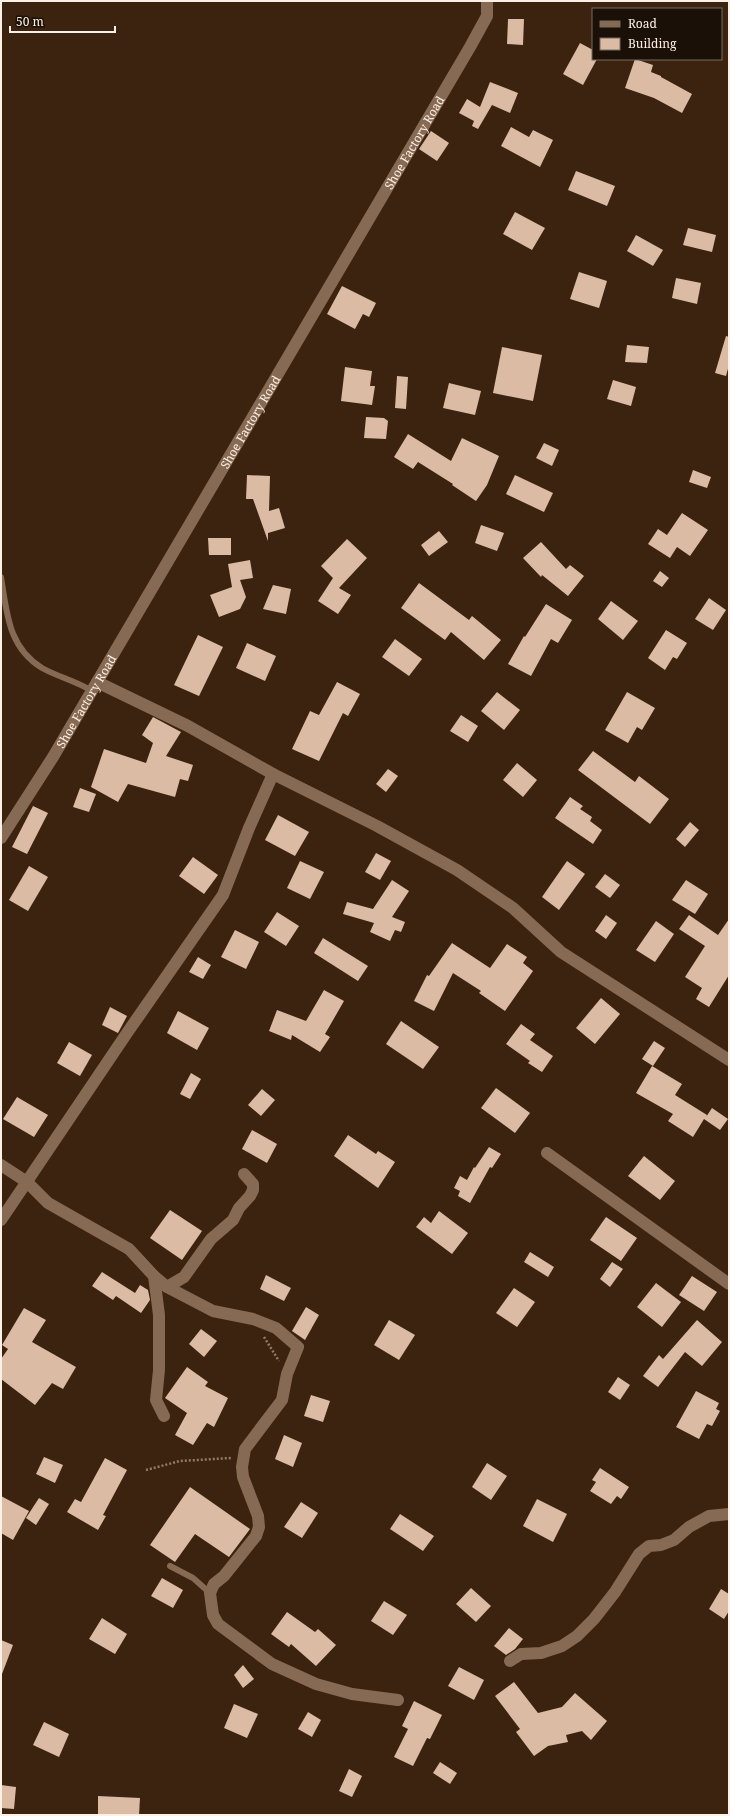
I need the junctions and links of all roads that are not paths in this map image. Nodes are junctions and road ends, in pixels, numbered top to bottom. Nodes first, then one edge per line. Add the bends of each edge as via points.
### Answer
1 (487, 1) edge
2 (1, 577) edge
3 (94, 687) junction
4 (273, 774) junction
5 (1, 838) edge
6 (729, 1060) edge
7 (547, 1153) dead end
8 (1, 1165) edge
9 (244, 1174) dead end
10 (27, 1182) junction
11 (1, 1220) edge
12 (154, 1276) junction
13 (729, 1284) edge
14 (167, 1287) junction
15 (164, 1416) dead end
16 (729, 1514) edge
17 (170, 1566) dead end
18 (210, 1593) junction
19 (510, 1661) dead end
20 (398, 1700) dead end

1 - 3 street, Shoe Factory Road via 487,16 470,47
2 - 3 lane via 9,626 20,649 42,668
3 - 4 street via 188,726
3 - 5 street, Shoe Factory Road
4 - 6 street via 377,826 457,870 513,908 561,952
4 - 10 street via 223,894
7 - 13 street
8 - 10 street
9 - 14 street via 253,1184 250,1196 239,1208 233,1220 211,1239 184,1277
10 - 11 street
10 - 12 street via 48,1203 129,1250
12 - 14 street
12 - 15 street via 159,1315 156,1400
14 - 18 street via 213,1311 253,1319 276,1328 298,1347 287,1374 282,1400 249,1441 243,1457 243,1477 258,1516 258,1532 224,1576 214,1584
16 - 19 street via 709,1516 689,1527 674,1540 649,1546 639,1554 615,1592 578,1636 562,1646 541,1653 521,1654
17 - 18 lane via 193,1578
18 - 20 street via 212,1611 218,1624 272,1664 316,1684 352,1694

